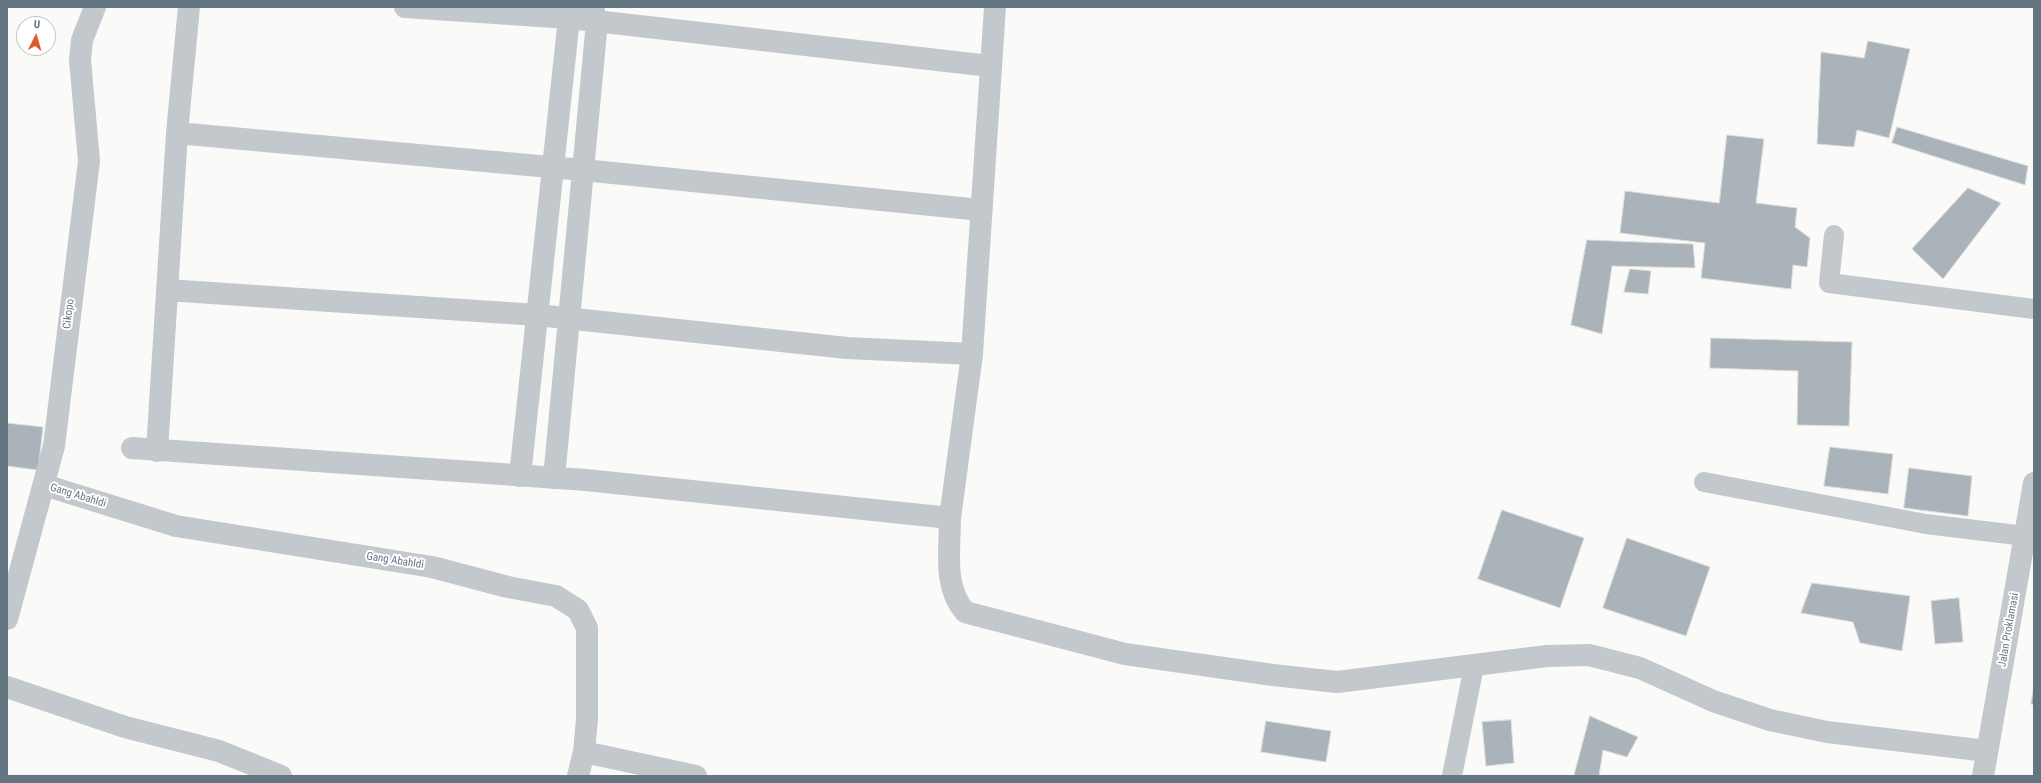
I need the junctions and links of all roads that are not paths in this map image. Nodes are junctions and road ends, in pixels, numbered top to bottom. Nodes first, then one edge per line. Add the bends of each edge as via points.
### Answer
1 (95, 7) edge
2 (189, 7) edge
3 (405, 7) edge
4 (995, 7) edge
5 (572, 13) edge
6 (595, 14) edge
7 (990, 66) junction
8 (177, 133) junction
9 (553, 167) junction
10 (583, 170) junction
11 (981, 210) junction
12 (1834, 235) dead end
13 (167, 290) junction
14 (2034, 308) edge
15 (536, 315) junction
16 (569, 319) junction
17 (972, 354) junction
18 (132, 448) dead end
19 (157, 451) junction
20 (520, 476) junction
21 (554, 478) junction
22 (1704, 482) dead end
23 (2034, 483) edge
24 (44, 485) junction
25 (950, 518) junction
26 (2025, 536) junction
27 (7, 619) edge
28 (1474, 666) junction
29 (7, 687) edge
30 (1987, 751) junction
31 (584, 752) junction
32 (280, 776) edge
33 (578, 776) edge
34 (696, 776) edge
35 (1452, 776) edge
36 (1983, 776) edge

1 - 24 street, Cikopo via 82,40 80,60 89,161 54,446
2 - 8 street
3 - 5 street
4 - 7 street
5 - 6 street
5 - 9 street
6 - 7 street
6 - 10 street
7 - 11 street
8 - 9 street
8 - 13 street
9 - 10 street
9 - 15 street
10 - 11 street
10 - 16 street
11 - 17 street
12 - 14 lane via 1829,283
13 - 15 street
13 - 19 street
15 - 16 street
15 - 20 street
16 - 17 street via 847,348
16 - 21 street
17 - 25 street
18 - 19 street
19 - 20 street
20 - 21 street
21 - 25 street
22 - 26 lane via 1926,524
23 - 26 street, Jalan Proklamasi
24 - 27 street, Cikopo
24 - 31 street, Gang Abahldi via 176,526 432,567 556,596 578,610 587,628 587,718
25 - 28 street via 949,579 954,597 965,612 1125,654 1287,677 1337,682
26 - 30 street, Jalan Proklamasi
28 - 30 street via 1546,656 1588,655 1640,668 1713,701 1770,720 1827,732
28 - 35 lane
29 - 32 street via 125,726 219,751
30 - 36 street, Jalan Proklamasi
31 - 33 street, Gang Abahldi
31 - 34 street

